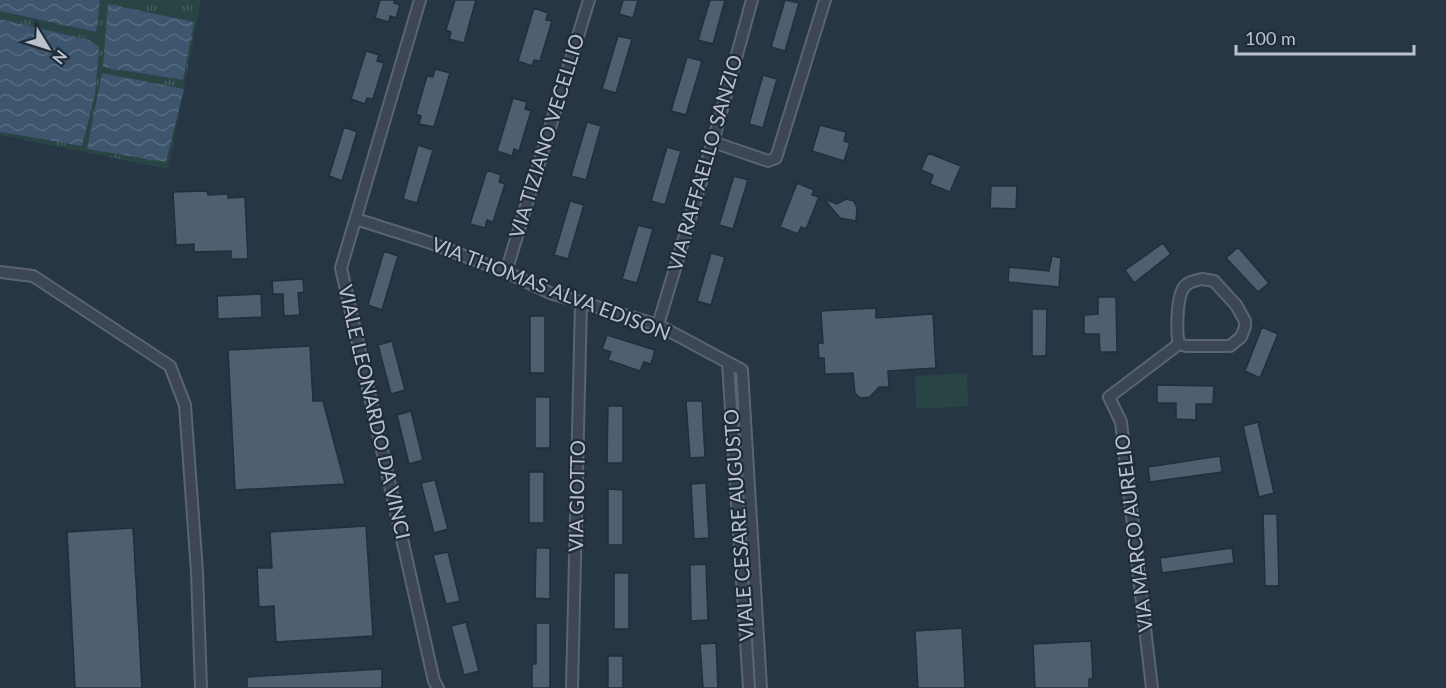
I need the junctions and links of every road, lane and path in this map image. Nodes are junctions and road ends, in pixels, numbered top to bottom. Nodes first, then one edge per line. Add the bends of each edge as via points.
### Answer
1 (420, 0) edge
2 (589, 0) edge
3 (752, 0) edge
4 (825, 0) edge
5 (713, 142) junction
6 (356, 219) junction
7 (0, 272) edge
8 (506, 272) junction
9 (581, 303) junction
10 (658, 325) junction
11 (1179, 344) junction
12 (728, 363) junction
13 (742, 370) joint
14 (201, 688) edge
15 (438, 688) edge
16 (572, 688) edge
17 (749, 688) edge
18 (761, 688) edge
19 (1152, 688) edge

1 - 6 street, VIALE LEONARDO DA VINCI
2 - 8 street, VIA TIZIANO VECELLIO
3 - 5 street, VIA RAFFAELLO SANZIO
4 - 5 street via 776,158 768,161
5 - 10 street, VIA RAFFAELLO SANZIO
6 - 8 street, VIA THOMAS ALVA EDISON
6 - 15 street, VIALE LEONARDO DA VINCI via 341,268
7 - 14 street via 33,276 170,366 185,405
8 - 9 street, VIA THOMAS ALVA EDISON
9 - 10 street, VIA THOMAS ALVA EDISON
9 - 16 street, VIA GIOTTO
10 - 12 street, VIA THOMAS ALVA EDISON
11 - 11 street via 1176,333 1182,290 1190,281 1214,281 1245,321 1241,337 1230,346
11 - 19 street, VIA MARCO AURELIO via 1108,397 1121,422
12 - 13 street, VIA THOMAS ALVA EDISON
12 - 17 street, VIALE CESARE AUGUSTO
13 - 18 street, VIALE CESARE AUGUSTO

